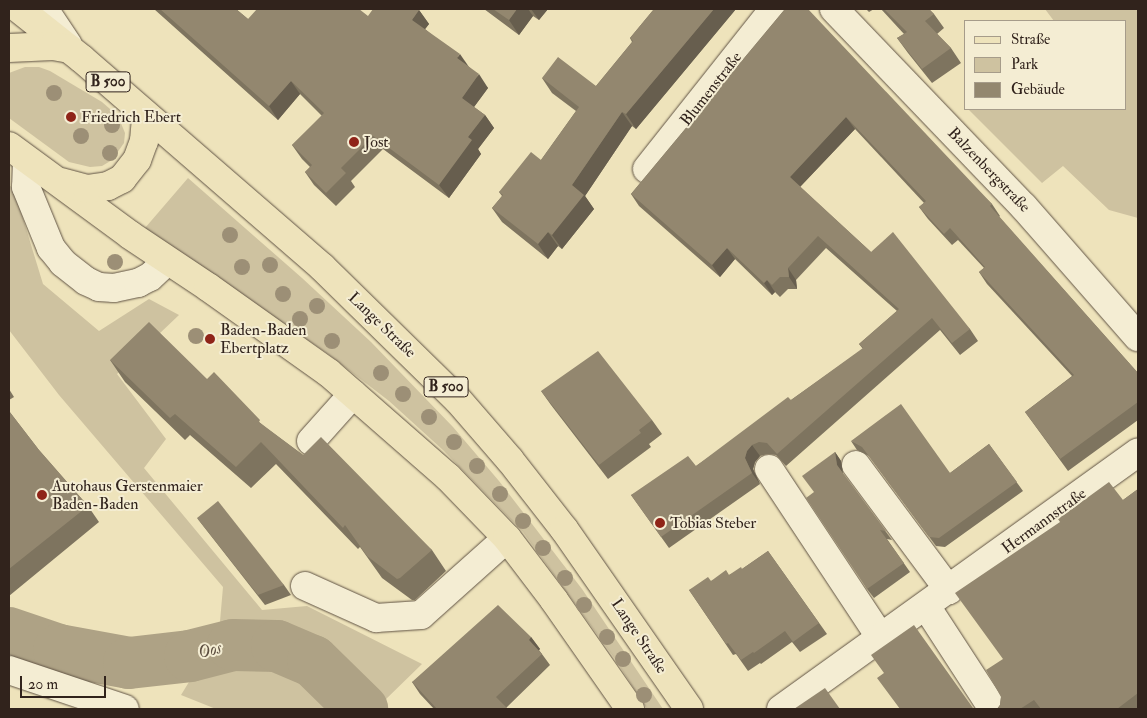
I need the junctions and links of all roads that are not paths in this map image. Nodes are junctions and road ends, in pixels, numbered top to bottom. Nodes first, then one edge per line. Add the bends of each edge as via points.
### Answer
1 (19, 9) edge
2 (44, 9) edge
3 (774, 9) edge
4 (834, 9) edge
5 (10, 48) edge
6 (70, 49) junction
7 (146, 116) junction
8 (18, 154) edge
9 (647, 169) dead end
10 (54, 180) junction
11 (167, 261) junction
12 (1138, 337) edge
13 (353, 394) junction
14 (311, 441) dead end
15 (1138, 452) edge
16 (856, 465) dead end
17 (769, 469) dead end
18 (507, 538) junction
19 (305, 586) dead end
20 (949, 590) junction
21 (926, 606) junction
22 (881, 638) junction
23 (9, 670) edge
24 (125, 709) edge
25 (630, 709) edge
26 (689, 709) edge
27 (781, 709) edge
28 (993, 709) edge

1 - 6 main road, B 500
2 - 6 street, Lange Straße
3 - 9 street, Blumenstraße
4 - 12 street, Balzenbergstraße via 1024,207
5 - 6 main road via 53,46
6 - 7 main road, Lange Straße / B 500
7 - 10 main road via 144,142 137,160 122,179 108,186 87,189
7 - 26 main road, Lange Straße / B 500 via 322,267 458,400 564,529
8 - 10 main road
8 - 11 street via 26,187 51,248 63,263 86,281 114,288 138,283
10 - 11 main road
11 - 13 main road via 281,338
13 - 14 street
13 - 18 main road via 448,477
15 - 20 street, Hermannstraße
16 - 20 street
17 - 22 street
18 - 19 street via 422,615 376,618
18 - 25 main road
20 - 21 street, Hermannstraße
21 - 22 street, Hermannstraße
21 - 28 street
22 - 27 street, Hermannstraße
23 - 24 street

